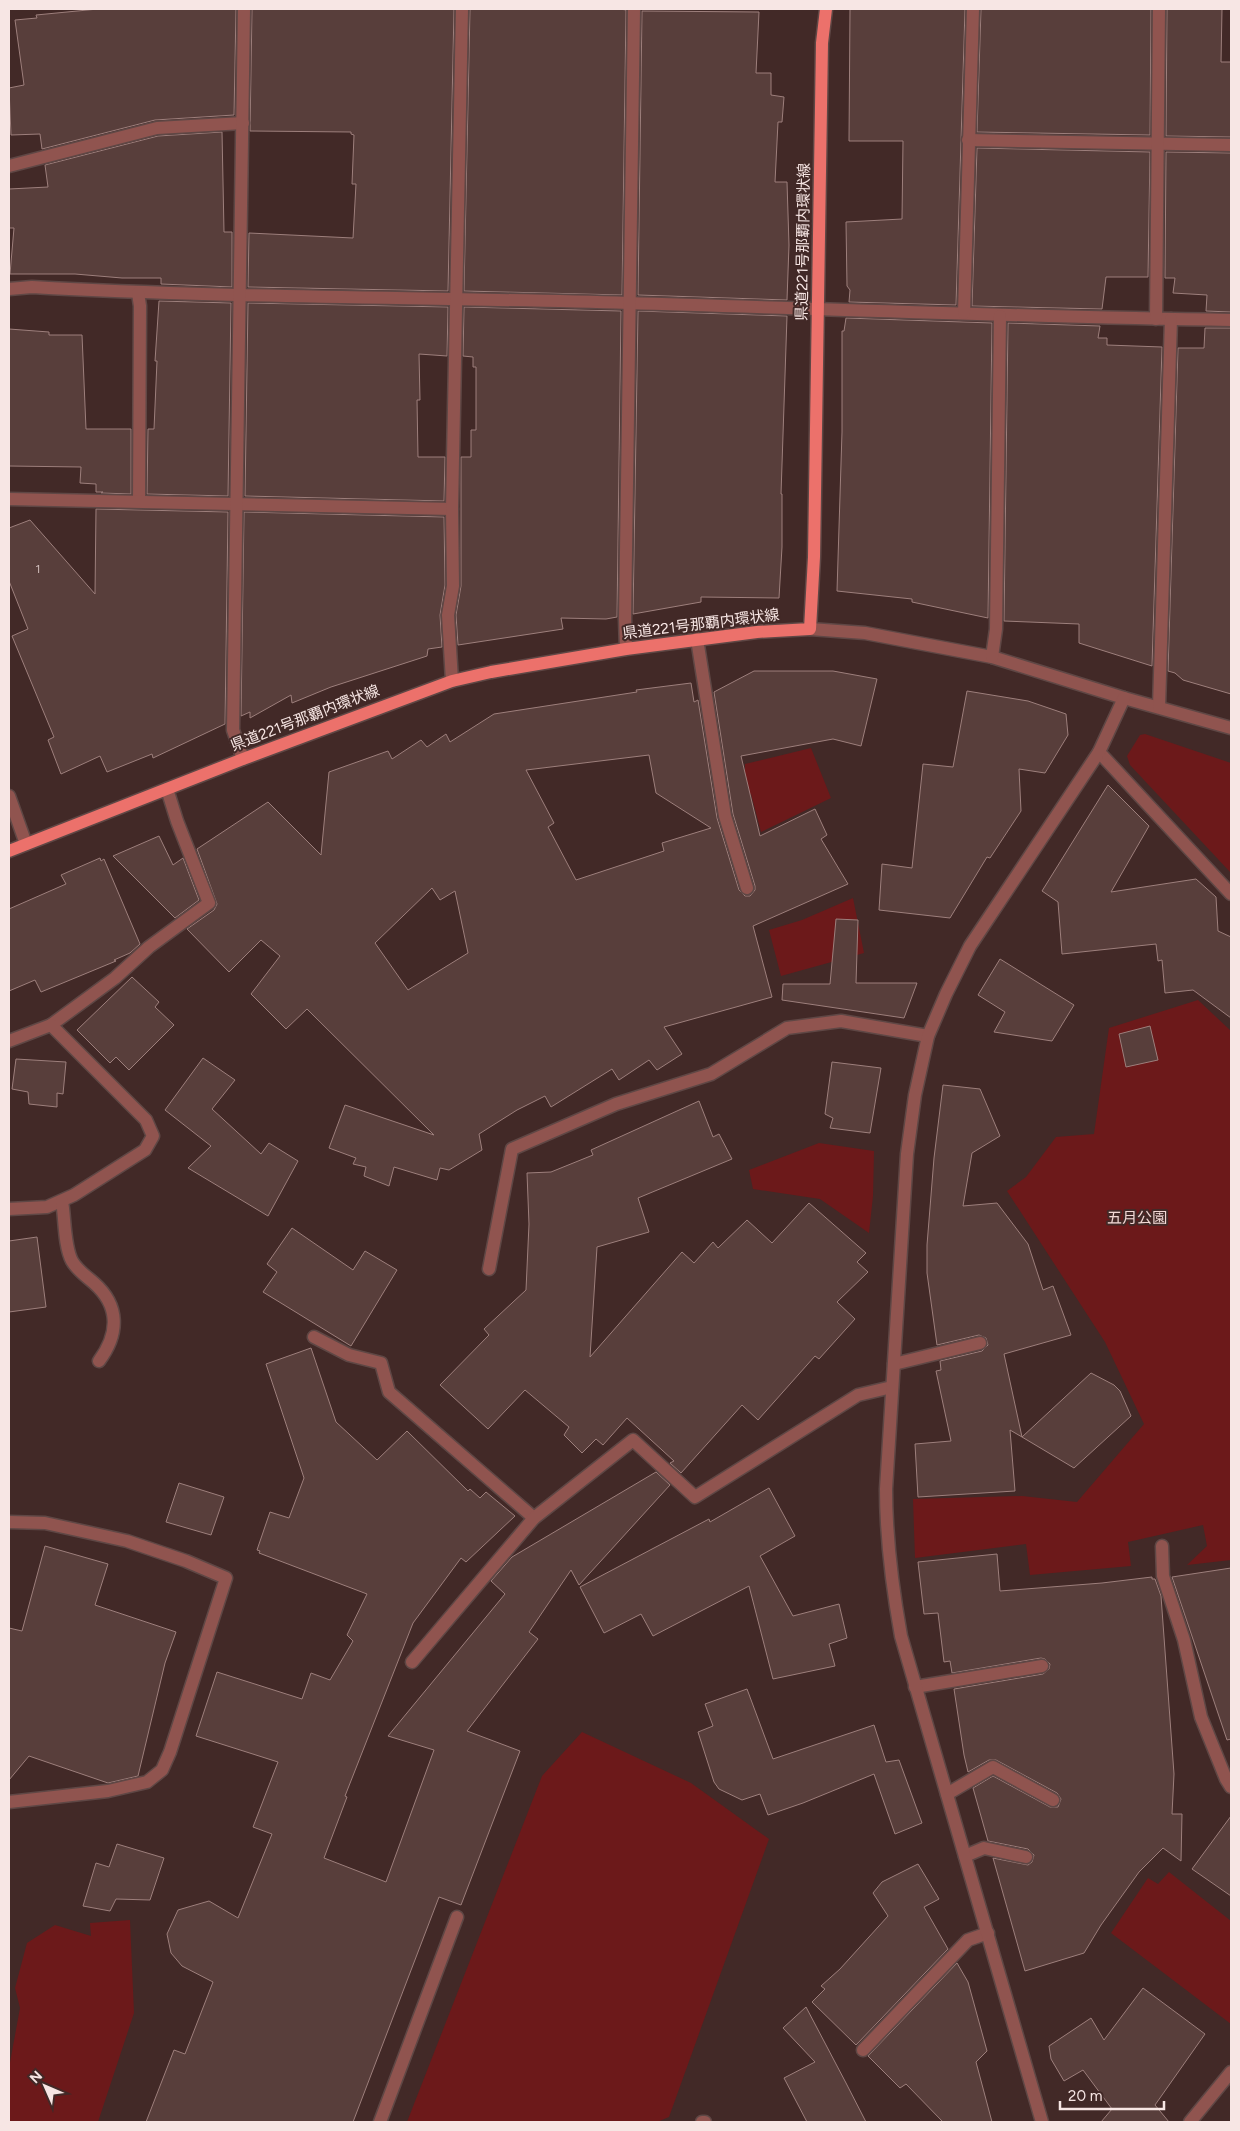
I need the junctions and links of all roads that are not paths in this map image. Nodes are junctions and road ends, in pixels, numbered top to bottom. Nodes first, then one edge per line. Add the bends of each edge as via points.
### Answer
1 (244, 9) edge
2 (462, 9) edge
3 (634, 9) edge
4 (826, 9) edge
5 (973, 9) edge
6 (1159, 9) edge
7 (242, 123) junction
8 (968, 140) junction
9 (1156, 144) junction
10 (1231, 145) edge
11 (9, 166) edge
12 (9, 289) edge
13 (138, 292) junction
14 (238, 295) junction
15 (456, 298) junction
16 (630, 303) junction
17 (818, 310) junction
18 (964, 314) junction
19 (1000, 316) junction
20 (1156, 319) junction
21 (1171, 319) junction
22 (1231, 320) edge
23 (9, 498) edge
24 (139, 501) junction
25 (238, 504) junction
26 (452, 509) junction
27 (810, 629) junction
28 (697, 639) junction
29 (626, 649) junction
30 (992, 657) junction
31 (452, 681) junction
32 (1124, 698) junction
33 (1159, 707) junction
34 (1231, 728) edge
35 (1099, 752) junction
36 (243, 759) junction
37 (167, 789) junction
38 (9, 796) edge
39 (26, 844) junction
40 (9, 851) edge
41 (747, 888) dead end
42 (1231, 894) edge
43 (51, 1025) junction
44 (928, 1036) junction
45 (9, 1041) edge
46 (62, 1201) junction
47 (9, 1209) edge
48 (489, 1269) dead end
49 (314, 1337) dead end
50 (980, 1342) dead end
51 (99, 1361) dead end
52 (894, 1364) junction
53 (892, 1387) junction
54 (534, 1518) junction
55 (10, 1526) edge
56 (1162, 1546) dead end
57 (412, 1662) dead end
58 (1042, 1666) dead end
59 (915, 1687) junction
60 (1231, 1787) edge
61 (947, 1794) junction
62 (1053, 1800) dead end
63 (9, 1802) edge
64 (965, 1856) junction
65 (1026, 1857) dead end
66 (457, 1917) dead end
67 (988, 1933) junction
68 (863, 2050) dead end
69 (1231, 2072) edge
70 (380, 2122) edge
71 (1042, 2122) edge
72 (1190, 2122) edge

1 - 7 street
2 - 15 street
3 - 16 street
4 - 17 main road, 県道221号那覇内環状線 via 822,43
5 - 8 street
6 - 9 street
7 - 11 street via 157,128
7 - 14 street
8 - 9 street
8 - 18 street
9 - 10 street
9 - 20 street
12 - 13 street via 32,287
13 - 14 street
13 - 24 street
14 - 15 street
14 - 25 street
15 - 16 street
15 - 26 street
16 - 17 street
16 - 29 street
17 - 18 street
17 - 27 main road, 県道221号那覇内環状線
18 - 19 street
19 - 20 street
19 - 30 street via 996,629
20 - 21 street
21 - 22 street
21 - 33 street
23 - 24 street
24 - 25 street
25 - 26 street
25 - 36 street via 233,730
26 - 31 street via 453,586 448,615
27 - 28 main road, 県道221号那覇内環状線
27 - 30 street via 865,633
28 - 29 main road, 県道221号那覇内環状線
28 - 41 street via 725,816
29 - 31 main road, 県道221号那覇内環状線
30 - 32 street
31 - 36 main road, 県道221号那覇内環状線
32 - 33 street
32 - 35 street
33 - 34 street
35 - 42 street
35 - 44 street via 970,946
36 - 37 main road, 県道221号那覇内環状線
37 - 39 main road, 県道221号那覇内環状線
37 - 43 street via 209,903
38 - 39 street
39 - 40 main road, 県道221号那覇内環状線
43 - 45 street
43 - 46 street via 146,1120 153,1136 145,1150
44 - 48 street via 841,1021 787,1028 711,1074 616,1104 512,1149
44 - 52 street via 907,1154
46 - 47 street via 47,1207
46 - 51 street via 72,1260 112,1305 110,1344
49 - 54 street via 349,1355 381,1363 389,1392
50 - 52 street
52 - 53 street
53 - 54 street via 858,1395 695,1497 633,1440
53 - 59 street via 886,1530 901,1636
54 - 57 street
55 - 63 street via 45,1523 127,1541 226,1578 162,1770 147,1782 108,1792
56 - 60 street via 1163,1576 1184,1640 1201,1717
58 - 59 street
59 - 61 street
61 - 62 street via 993,1767
61 - 64 street
64 - 65 street via 984,1848
64 - 67 street
66 - 70 street
67 - 68 street via 968,1940
67 - 71 street
69 - 72 street

